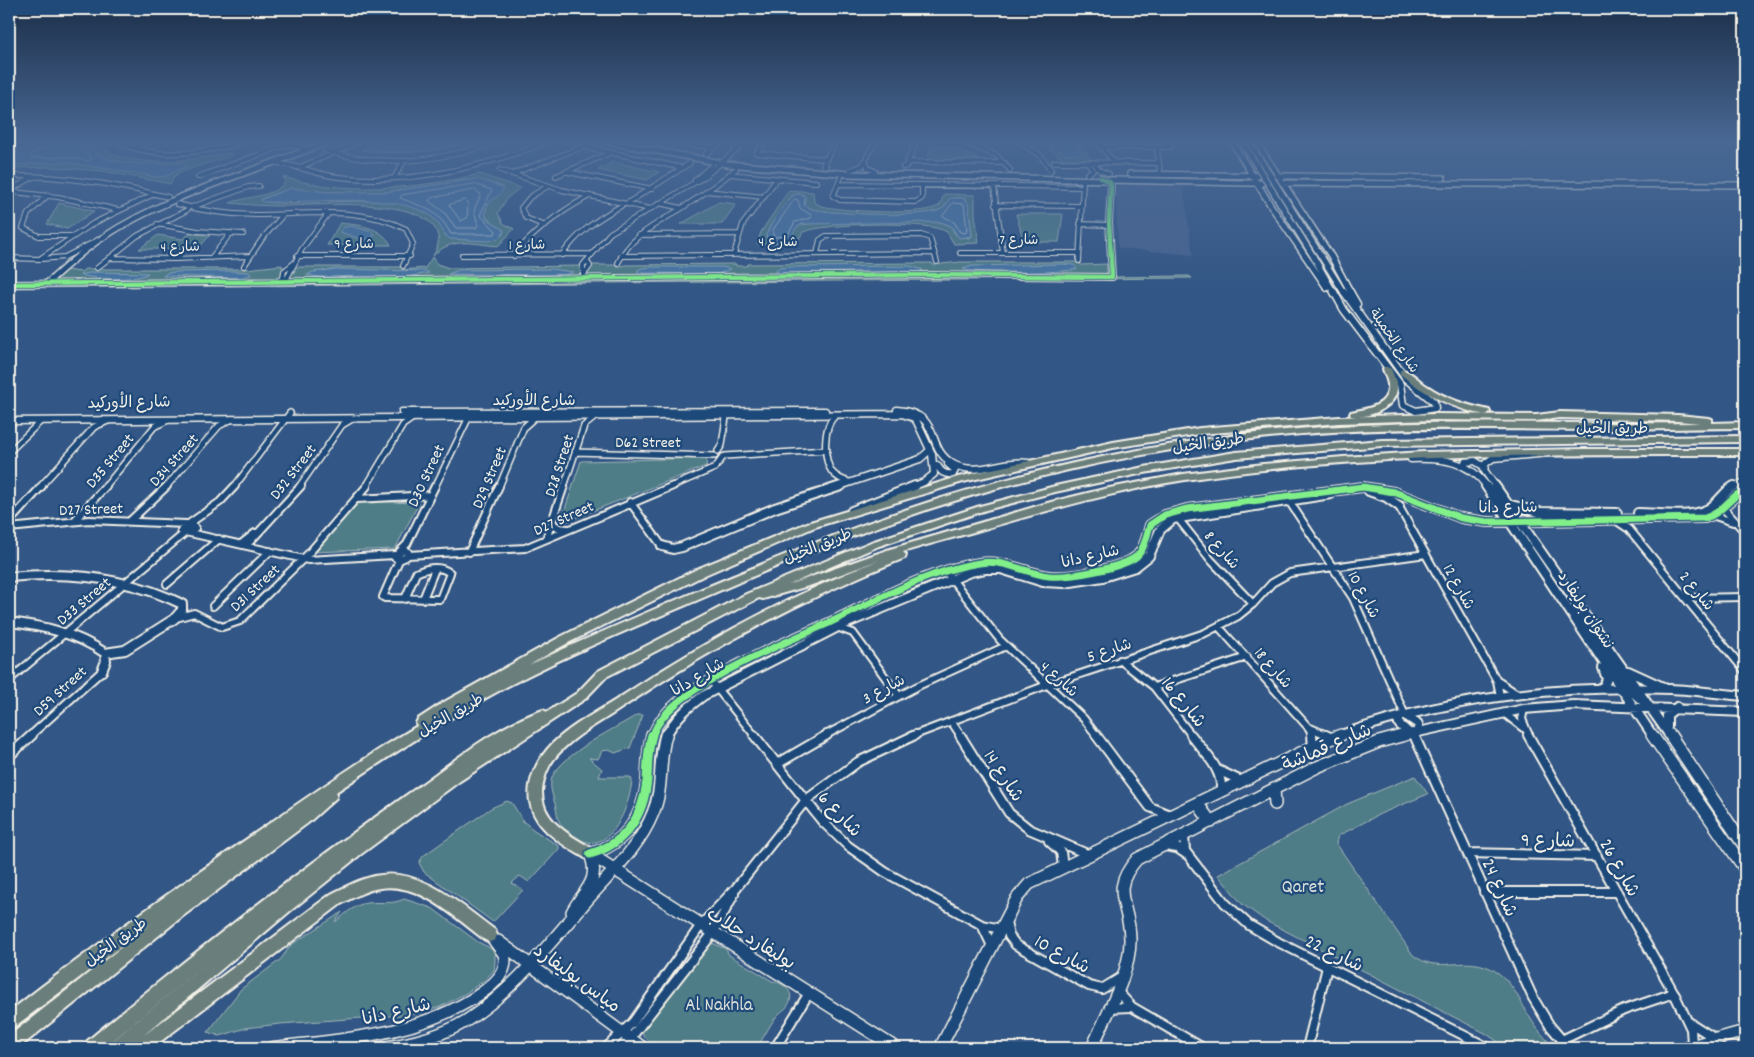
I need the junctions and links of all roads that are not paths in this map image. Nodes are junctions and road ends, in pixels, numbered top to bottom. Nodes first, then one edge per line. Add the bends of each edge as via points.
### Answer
1 (141, 191) edge
2 (202, 191) edge
3 (236, 191) edge
4 (539, 191) edge
5 (570, 191) edge
6 (648, 191) edge
7 (678, 191) edge
8 (705, 191) edge
9 (718, 191) edge
10 (768, 191) edge
11 (836, 191) edge
12 (922, 191) edge
13 (994, 191) edge
14 (1083, 191) edge
15 (1112, 191) edge
16 (1255, 191) edge
17 (1262, 191) edge
18 (1273, 191) edge
19 (1280, 191) edge
20 (1301, 191) edge
21 (14, 192) dead end
22 (1295, 193) joint
23 (154, 194) junction
24 (48, 195) junction
25 (589, 196) junction
26 (168, 197) dead end
27 (764, 197) junction
28 (1267, 200) junction
29 (659, 203) junction
30 (177, 204) dead end
31 (623, 205) junction
32 (995, 205) junction
33 (1081, 206) junction
34 (192, 208) junction
35 (650, 208) junction
36 (118, 210) junction
37 (187, 210) dead end
38 (680, 210) junction
39 (328, 214) junction
40 (282, 216) junction
41 (1080, 222) junction
42 (1109, 223) junction
43 (157, 224) junction
44 (543, 224) junction
45 (231, 233) junction
46 (243, 234) dead end
47 (739, 234) junction
48 (639, 235) junction
49 (72, 236) junction
50 (100, 239) junction
51 (960, 253) dead end
52 (1003, 253) junction
53 (1079, 253) junction
54 (592, 254) junction
55 (734, 254) junction
56 (817, 254) junction
57 (934, 254) junction
58 (462, 255) dead end
59 (562, 255) junction
60 (250, 256) junction
61 (297, 256) junction
62 (410, 256) junction
63 (514, 256) junction
64 (621, 256) junction
65 (64, 257) junction
66 (9, 258) edge
67 (41, 258) junction
68 (109, 258) junction
69 (211, 258) junction
70 (1079, 261) dead end
71 (71, 262) junction
72 (937, 262) dead end
73 (294, 263) junction
74 (588, 263) junction
75 (618, 263) dead end
76 (244, 266) dead end
77 (403, 266) dead end
78 (97, 268) dead end
79 (286, 269) junction
80 (292, 269) junction
81 (582, 269) junction
82 (589, 269) junction
83 (283, 274) junction
84 (289, 274) junction
85 (582, 277) junction
86 (277, 282) junction
87 (285, 282) junction
88 (9, 284) edge
89 (46, 284) junction
90 (1337, 299) junction
91 (1362, 315) junction
92 (1387, 370) junction
93 (1403, 372) junction
94 (753, 411) junction
95 (496, 413) junction
96 (1560, 415) junction
97 (9, 416) edge
98 (68, 416) junction
99 (288, 416) junction
100 (835, 416) junction
101 (354, 417) junction
102 (400, 417) junction
103 (416, 417) junction
104 (726, 417) junction
105 (234, 418) junction
106 (340, 418) junction
107 (521, 418) junction
108 (534, 418) junction
109 (580, 418) junction
110 (594, 418) junction
111 (217, 419) junction
112 (468, 419) junction
113 (9, 421) edge
114 (41, 421) junction
115 (153, 423) junction
116 (93, 424) junction
117 (342, 425) junction
118 (403, 425) junction
119 (1729, 425) junction
120 (1745, 425) edge
121 (219, 426) junction
122 (584, 426) junction
123 (1252, 426) junction
124 (524, 427) junction
125 (1745, 439) edge
126 (1361, 444) junction
127 (930, 450) junction
128 (9, 452) edge
129 (827, 452) junction
130 (941, 452) junction
131 (1745, 452) edge
132 (575, 453) junction
133 (1550, 453) junction
134 (720, 454) junction
135 (1349, 458) junction
136 (934, 461) junction
137 (1028, 463) junction
138 (1465, 466) junction
139 (1483, 466) junction
140 (836, 477) junction
141 (849, 482) junction
142 (1162, 482) junction
143 (1745, 482) edge
144 (835, 486) junction
145 (1383, 489) junction
146 (1745, 490) edge
147 (359, 496) junction
148 (430, 497) junction
149 (1287, 497) junction
150 (1413, 500) junction
151 (630, 502) junction
152 (1507, 504) junction
153 (1399, 506) junction
154 (1724, 509) junction
155 (849, 513) junction
156 (1175, 515) junction
157 (201, 516) junction
158 (1715, 516) junction
159 (1612, 518) junction
160 (1630, 518) junction
161 (134, 520) junction
162 (1515, 520) junction
163 (77, 521) junction
164 (552, 522) junction
165 (10, 524) edge
166 (187, 524) junction
167 (1737, 524) junction
168 (174, 525) junction
169 (195, 526) junction
170 (570, 528) junction
171 (1629, 529) junction
172 (184, 531) junction
173 (965, 531) junction
174 (1745, 532) edge
175 (200, 534) junction
176 (219, 539) junction
177 (546, 539) junction
178 (244, 544) junction
179 (662, 546) joint
180 (407, 550) junction
181 (270, 551) junction
182 (472, 552) junction
183 (1426, 554) junction
184 (398, 555) junction
185 (300, 558) junction
186 (1333, 565) junction
187 (435, 569) junction
188 (1546, 573) junction
189 (950, 576) junction
190 (9, 577) edge
191 (124, 584) junction
192 (167, 584) dead end
193 (750, 597) junction
194 (1745, 597) edge
195 (1688, 598) junction
196 (405, 599) junction
197 (423, 599) junction
198 (1253, 604) junction
199 (213, 606) dead end
200 (855, 618) junction
201 (174, 619) junction
202 (9, 622) edge
203 (837, 627) junction
204 (1219, 627) junction
205 (853, 633) junction
206 (64, 634) junction
207 (1006, 646) junction
208 (130, 647) junction
209 (105, 654) junction
210 (1598, 655) junction
211 (1247, 657) junction
212 (1120, 660) junction
213 (1625, 669) junction
214 (102, 671) junction
215 (1745, 671) edge
216 (9, 680) edge
217 (1497, 681) junction
218 (1047, 684) junction
219 (714, 685) junction
220 (1154, 687) junction
221 (1630, 689) junction
222 (1670, 689) junction
223 (1596, 690) junction
224 (1517, 694) junction
225 (899, 696) junction
226 (1500, 696) junction
227 (1745, 696) edge
228 (1633, 707) junction
229 (1651, 707) junction
230 (1677, 707) junction
231 (1524, 709) junction
232 (558, 711) junction
233 (1745, 712) edge
234 (1505, 714) junction
235 (1402, 716) junction
236 (951, 721) junction
237 (1308, 726) junction
238 (1525, 730) junction
239 (1668, 732) junction
240 (1414, 733) junction
241 (408, 738) junction
242 (1334, 738) junction
243 (1313, 747) junction
244 (9, 756) edge
245 (777, 764) junction
246 (1218, 770) junction
247 (345, 779) junction
248 (1242, 781) junction
249 (1274, 789) junction
250 (1221, 791) junction
251 (806, 800) junction
252 (1197, 803) junction
253 (1276, 804) dead end
254 (1150, 807) junction
255 (1173, 815) junction
256 (1212, 822) junction
257 (1151, 826) junction
258 (1044, 836) junction
259 (1184, 836) junction
260 (1163, 846) junction
261 (1745, 847) edge
262 (1468, 853) junction
263 (590, 854) junction
264 (1094, 854) junction
265 (1188, 856) junction
266 (1597, 856) junction
267 (1064, 867) junction
268 (613, 869) junction
269 (1745, 869) edge
270 (736, 888) junction
271 (1484, 892) junction
272 (1616, 892) junction
273 (570, 918) junction
274 (1004, 924) junction
275 (701, 925) junction
276 (982, 925) junction
277 (713, 933) junction
278 (490, 935) junction
279 (992, 947) junction
280 (529, 964) junction
281 (1327, 966) junction
282 (1118, 982) junction
283 (809, 993) junction
284 (1674, 993) junction
285 (1132, 1007) junction
286 (1108, 1009) junction
287 (1687, 1021) junction
288 (9, 1022) edge
289 (1745, 1031) edge
290 (626, 1035) junction
291 (1714, 1038) junction
292 (1562, 1040) junction
293 (418, 1045) edge
294 (9, 1046) edge
295 (1688, 1046) edge
296 (92, 1048) edge
297 (117, 1048) edge
298 (140, 1048) edge
299 (270, 1048) edge
300 (380, 1048) edge
301 (606, 1048) edge
302 (620, 1048) edge
303 (644, 1048) edge
304 (775, 1048) edge
305 (896, 1048) edge
306 (940, 1048) edge
307 (1092, 1048) edge
308 (1203, 1048) edge
309 (1307, 1048) edge
310 (1488, 1048) edge
311 (1569, 1048) edge

1 - 23 street
2 - 50 street via 163,206
3 - 34 street
4 - 44 street via 521,208 526,218
5 - 25 street
6 - 31 street
7 - 29 street
8 - 38 street
9 - 27 street
10 - 27 street
11 - 12 street via 836,199 874,202 918,201 922,198
13 - 32 street
14 - 33 street
15 - 42 street
16 - 28 street
17 - 28 street
18 - 90 street, شارع الخميلة, bridge
19 - 91 street, شارع الخميلة, bridge via 1347,297
20 - 22 street
21 - 24 street
22 - 91 street
23 - 26 street
23 - 36 street
24 - 36 street
24 - 49 street via 30,211 23,228 38,236
25 - 31 street
25 - 44 street
27 - 47 street
28 - 90 street via 1305,259
29 - 35 street
29 - 38 street
30 - 34 street
31 - 35 street
31 - 59 street via 586,227
32 - 33 street
32 - 52 street
33 - 41 street
34 - 40 street
35 - 54 street via 610,233
36 - 49 street
37 - 43 street
38 - 48 street
39 - 40 street
39 - 61 street
39 - 62 street via 367,215 398,223 412,236 414,245
40 - 60 street
41 - 42 street
41 - 53 street
42 - 85 street via 1112,277
43 - 45 street
43 - 68 street
44 - 63 street
45 - 46 street
45 - 69 street
47 - 48 street
47 - 55 street
48 - 64 street
49 - 67 street
50 - 65 street
50 - 71 street
51 - 52 street, شارع 7
52 - 53 street, شارع 7
53 - 70 street
54 - 59 street, شارع 1
54 - 74 street
55 - 56 street, شارع 4
55 - 64 street, شارع 4
56 - 57 street, شارع 4
56 - 57 street via 820,240 824,237 886,235 927,236
57 - 72 street
58 - 63 street, شارع 1
59 - 63 street, شارع 1
60 - 69 street, شارع 4
60 - 76 street
61 - 62 street, شارع 9
61 - 73 street
62 - 77 street
64 - 75 street
65 - 67 street
65 - 71 street
66 - 67 street
68 - 69 street, شارع 4
68 - 78 street
71 - 89 street
73 - 79 street
73 - 80 street
74 - 81 street
74 - 82 street
79 - 80 street
79 - 83 street
80 - 84 street
81 - 82 street
81 - 85 street
82 - 85 street
83 - 84 street
83 - 86 street
84 - 87 street
85 - 87 street
86 - 87 street
86 - 89 street
88 - 89 street
90 - 92 street, شارع الخميلة
91 - 93 street, شارع الخميلة
92 - 93 street, شارع الخميلة via 1400,384 1401,401 1406,406 1424,412 1435,408 1434,402 1410,384
92 - 123 highway via 1393,382 1392,394 1379,408
93 - 96 highway via 1430,393 1462,407 1490,412
94 - 95 street, شارع الأوركيد
94 - 104 street
94 - 130 street, شارع الأوركيد via 914,411 924,417
95 - 99 street, شارع الأوركيد
95 - 112 street
96 - 119 highway via 1685,418
96 - 123 highway via 1536,418 1387,418
97 - 98 street, شارع الأوركيد
98 - 99 street, شارع الأوركيد
98 - 114 street
99 - 105 street, شارع الأوركيد
99 - 106 street, شارع الأوركيد
99 - 157 street via 244,476
100 - 104 street, شارع الأوركيد
100 - 127 street, شارع الأوركيد via 909,416 917,422
100 - 129 street via 828,423
101 - 102 street, شارع الأوركيد
101 - 106 street, شارع الأوركيد
101 - 117 street, D32 Street
102 - 103 street, شارع الأوركيد
102 - 118 street
103 - 112 street, شارع الأوركيد
103 - 118 street, D31 Street
104 - 110 street, شارع الأوركيد
104 - 134 street
105 - 111 street, شارع الأوركيد
105 - 121 street, D34 Street
106 - 117 street
107 - 108 street, شارع الأوركيد
107 - 112 street, شارع الأوركيد
107 - 124 street
108 - 109 street, شارع الأوركيد
108 - 124 street, D29 Street
109 - 110 street, شارع الأوركيد
109 - 122 street, D28 Street
110 - 122 street, D28 Street
111 - 115 street, شارع الأوركيد via 170,419
111 - 121 street, D34 Street
112 - 148 street, D30 Street
113 - 114 street, شارع الأوركيد
114 - 116 street, شارع الأوركيد
114 - 128 street
115 - 116 street, شارع الأوركيد via 110,420
115 - 163 street, D35 Street
116 - 165 street
117 - 178 street, D32 Street via 303,483
118 - 147 street, D31 Street
119 - 120 highway, طريق الخيل
119 - 241 highway, طريق الخيل via 1337,429 1190,444 1067,467 913,510 787,557 548,662 478,697
121 - 161 street, D34 Street via 193,459
122 - 132 street, D28 Street
123 - 137 highway via 1146,439
124 - 182 street, D29 Street
125 - 126 highway, طريق الخيل
126 - 142 highway via 1338,451 1190,474
126 - 193 highway, طريق الخيل via 1199,460 1055,489 891,538
127 - 136 street, شارع الأوركيد
127 - 141 street via 920,459
129 - 134 street, D62 Street
129 - 140 street via 827,463
130 - 136 street via 944,461 955,469 954,473 942,474
130 - 137 street, شارع الأوركيد via 950,463 967,469 1015,461
131 - 133 highway
132 - 134 street, D62 Street
132 - 164 street, D28 Street
133 - 135 highway
133 - 139 street via 1497,458
134 - 151 street, D27 Street via 714,468
135 - 138 street, نشوان بوليفارد via 1440,459
135 - 142 highway
136 - 155 street via 935,471 927,480
137 - 155 highway
138 - 139 street via 1471,460
138 - 162 street, نشوان بوليفارد via 1480,476
139 - 152 street, نشوان بوليفارد via 1486,476
140 - 141 street
140 - 144 street
141 - 144 street
142 - 173 highway via 1066,502
143 - 152 street, شارع دانا via 1727,488 1710,508 1696,512 1538,512
144 - 179 street via 682,547
145 - 149 street, شارع دانا via 1358,487
145 - 150 street, شارع دانا
145 - 153 street, شارع 12
146 - 154 street via 1737,493
147 - 148 street
147 - 185 street, D31 Street
148 - 180 street, D30 Street
149 - 153 street, شارع دانا via 1363,490 1383,495
149 - 156 street, شارع دانا
149 - 186 street, شارع 10
150 - 153 street via 1404,501
150 - 162 street, شارع دانا via 1468,520
151 - 170 street, D27 Street
151 - 179 street
152 - 162 street, نشوان بوليفارد
153 - 183 street, شارع 12
154 - 158 street
154 - 167 street
155 - 241 highway via 771,541 635,603 448,704
156 - 189 street, شارع دانا via 1161,528 1150,557 1132,568 1064,584 1038,581 998,568
156 - 198 street, شارع 8 via 1211,560
157 - 166 street
157 - 169 street
158 - 160 street, شارع دانا via 1694,519
158 - 167 street
159 - 160 street, شارع دانا
159 - 162 street, شارع دانا
159 - 171 street, شارع 2
160 - 171 street via 1627,522
161 - 163 street, D27 Street
161 - 168 street, D27 Street
162 - 188 street, نشوان بوليفارد
162 - 213 street, نشوان بوليفارد
163 - 165 street, D27 Street
164 - 170 street via 559,528
164 - 177 street, D28 Street
166 - 168 street, D27 Street
166 - 169 street
166 - 172 street
167 - 174 street
168 - 172 street, D27 Street
169 - 172 street
169 - 175 street
170 - 177 street, D27 Street
171 - 195 street, شارع 2
172 - 175 street, D27 Street
172 - 191 street, D33 Street
173 - 193 highway via 882,555 792,588
173 - 263 highway via 857,573 752,623 658,676 562,743 539,774 538,808 553,830
175 - 176 street, D27 Street
176 - 178 street, D27 Street
176 - 192 street
177 - 182 street, D27 Street via 517,550
178 - 181 street, D27 Street
180 - 182 street, D27 Street
180 - 184 street
180 - 184 street, D30 Street
181 - 185 street, D27 Street
181 - 199 street
183 - 186 street, شارع 5
183 - 217 street, شارع 12
184 - 185 street, D27 Street via 320,560
184 - 196 street via 383,598
185 - 201 street, D31 Street via 233,625 219,627 194,613
186 - 198 street, شارع 5 via 1280,577
186 - 235 street, شارع 10 via 1353,598
187 - 196 street via 416,572
187 - 197 street
187 - 197 street via 449,571 443,596
188 - 210 street, نشوان بوليفارد
188 - 221 street
189 - 200 street, شارع دانا
189 - 207 street, شارع 4
189 - 219 street, شارع دانا via 860,608
190 - 191 street via 61,575
191 - 201 street via 158,592 182,604 182,610
191 - 206 street, D33 Street
193 - 232 highway, طريق الخيل via 602,674 587,691
194 - 195 street
195 - 215 street, شارع 2
196 - 197 street
198 - 204 street, شارع 5
200 - 203 street, شارع دانا
200 - 205 street
201 - 208 street
202 - 206 street
203 - 205 street
203 - 219 street, شارع دانا
204 - 211 street, شارع 18
204 - 212 street, شارع 5
205 - 225 street
206 - 209 street
206 - 216 street, D33 Street
207 - 218 street, شارع 4
207 - 225 street, شارع 3
208 - 209 street
208 - 214 street, D59 Street
209 - 214 street
210 - 221 street, نشوان بوليفارد
210 - 223 street via 1607,679 1604,686
211 - 220 street
211 - 237 street, شارع 18
212 - 218 street, شارع 5
212 - 220 street, شارع 16
213 - 221 street, نشوان بوليفارد
213 - 222 street via 1643,680
214 - 244 street, D59 Street
217 - 224 street, شارع 12
217 - 226 street, شارع 12
218 - 236 street, شارع 5
218 - 254 street, شارع 4 via 1084,718
219 - 245 street, شارع 6
219 - 263 street, شارع دانا via 682,699 661,719 649,744 645,795 634,823 617,844
219 - 268 street, شارع دانا via 690,704 670,727 662,747 660,786 653,813 644,831
220 - 246 street, شارع 16
221 - 222 street, شارع قماشة
221 - 223 street, شارع قماشة
221 - 228 street, نشوان بوليفارد
221 - 229 street, نشوان بوليفارد
222 - 227 street, شارع قماشة
223 - 224 street, شارع قماشة
224 - 226 street, شارع قماشة
225 - 245 street, شارع 3
226 - 235 street, شارع قماشة
228 - 229 street, شارع قماشة
228 - 231 street, شارع قماشة via 1573,705
228 - 269 street, نشوان بوليفارد
229 - 230 street, شارع قماشة
229 - 239 street, نشوان بوليفارد
230 - 233 street, شارع قماشة
230 - 239 street via 1667,715
231 - 234 street, شارع قماشة
231 - 238 street, شارع 26
232 - 296 highway via 512,730 376,824 236,930
232 - 297 highway, طريق الخيل via 456,777 355,851
234 - 238 street, شارع 26
234 - 240 street, شارع قماشة
235 - 240 street via 1400,724
235 - 240 street via 1418,724
235 - 242 street, شارع قماشة
236 - 251 street, شارع 5 via 858,762
236 - 258 street, شارع 14 via 1009,814
237 - 242 street, شارع 18
237 - 243 street, شارع 18
238 - 266 street, شارع 26
239 - 261 street, نشوان بوليفارد
240 - 249 street, شارع قماشة via 1344,756
240 - 262 street, شارع 24
241 - 247 highway, طريق الخيل
242 - 243 street, شارع قماشة
243 - 248 street, شارع قماشة
245 - 251 street, شارع 6
246 - 248 street, شارع 16
246 - 250 street, شارع 16
247 - 288 highway, طريق الخيل via 138,924
247 - 294 highway via 308,815 178,910
248 - 250 street, شارع قماشة
249 - 253 street
249 - 256 street, شارع قماشة
250 - 252 street, شارع قماشة
251 - 270 street
251 - 276 street, شارع 6 via 834,834 862,857
252 - 255 street, شارع قماشة
252 - 256 street
254 - 255 street
254 - 257 street
255 - 257 street, شارع قماشة
256 - 259 street, شارع قماشة
257 - 264 street, شارع قماشة
258 - 264 street, شارع 14 via 1076,851
258 - 267 street, شارع 14 via 1061,852
259 - 260 street, شارع قماشة
259 - 265 street, شارع 22 via 1183,846
260 - 265 street, شارع 22 via 1176,848
260 - 282 street, شارع قماشة via 1137,859 1122,881 1122,900 1131,939
262 - 266 street, شارع 9
262 - 271 street, شارع 24
263 - 268 street, بوليفارد حلاب
263 - 273 street, شارع دانا via 595,864 595,876
264 - 267 street, شارع قماشة
265 - 281 street, شارع 22 via 1225,902 1249,925
266 - 272 street, شارع 26
267 - 274 street, شارع قماشة via 1029,884 1017,898
268 - 273 street, شارع دانا
268 - 275 street, بوليفارد حلاب
270 - 275 street
270 - 277 street
271 - 272 street
271 - 292 street, شارع 24 via 1533,998
272 - 284 street, شارع 26
273 - 280 street, شارع دانا
274 - 276 street, شارع 6
274 - 279 street, شارع قماشة
274 - 282 street, شارع 10 via 1016,945 1089,986 1102,989
275 - 277 street, بوليفارد حلاب
275 - 290 street
276 - 279 street
277 - 283 street, بوليفارد حلاب
277 - 290 street
278 - 280 street, مياس بوليفارد
278 - 298 highway via 417,885 396,880 370,883 336,899
278 - 299 street, شارع دانا via 504,956 501,975 485,991 456,1010 401,1030
279 - 306 street, شارع قماشة
280 - 290 street, مياس بوليفارد
280 - 293 street, شارع دانا via 477,1014
281 - 309 street
281 - 310 street, شارع 22
282 - 285 street via 1122,998
282 - 286 street, شارع قماشة
283 - 304 street
283 - 305 street, بوليفارد حلاب
284 - 287 street, شارع 26
284 - 292 street via 1624,1010
285 - 286 street
285 - 308 street
286 - 307 street, شارع قماشة
287 - 291 street
287 - 295 street, شارع 26
289 - 291 street
290 - 301 street
290 - 302 street
290 - 303 street, مياس بوليفارد
291 - 295 street
292 - 311 street, شارع 24
293 - 300 street, شارع دانا

